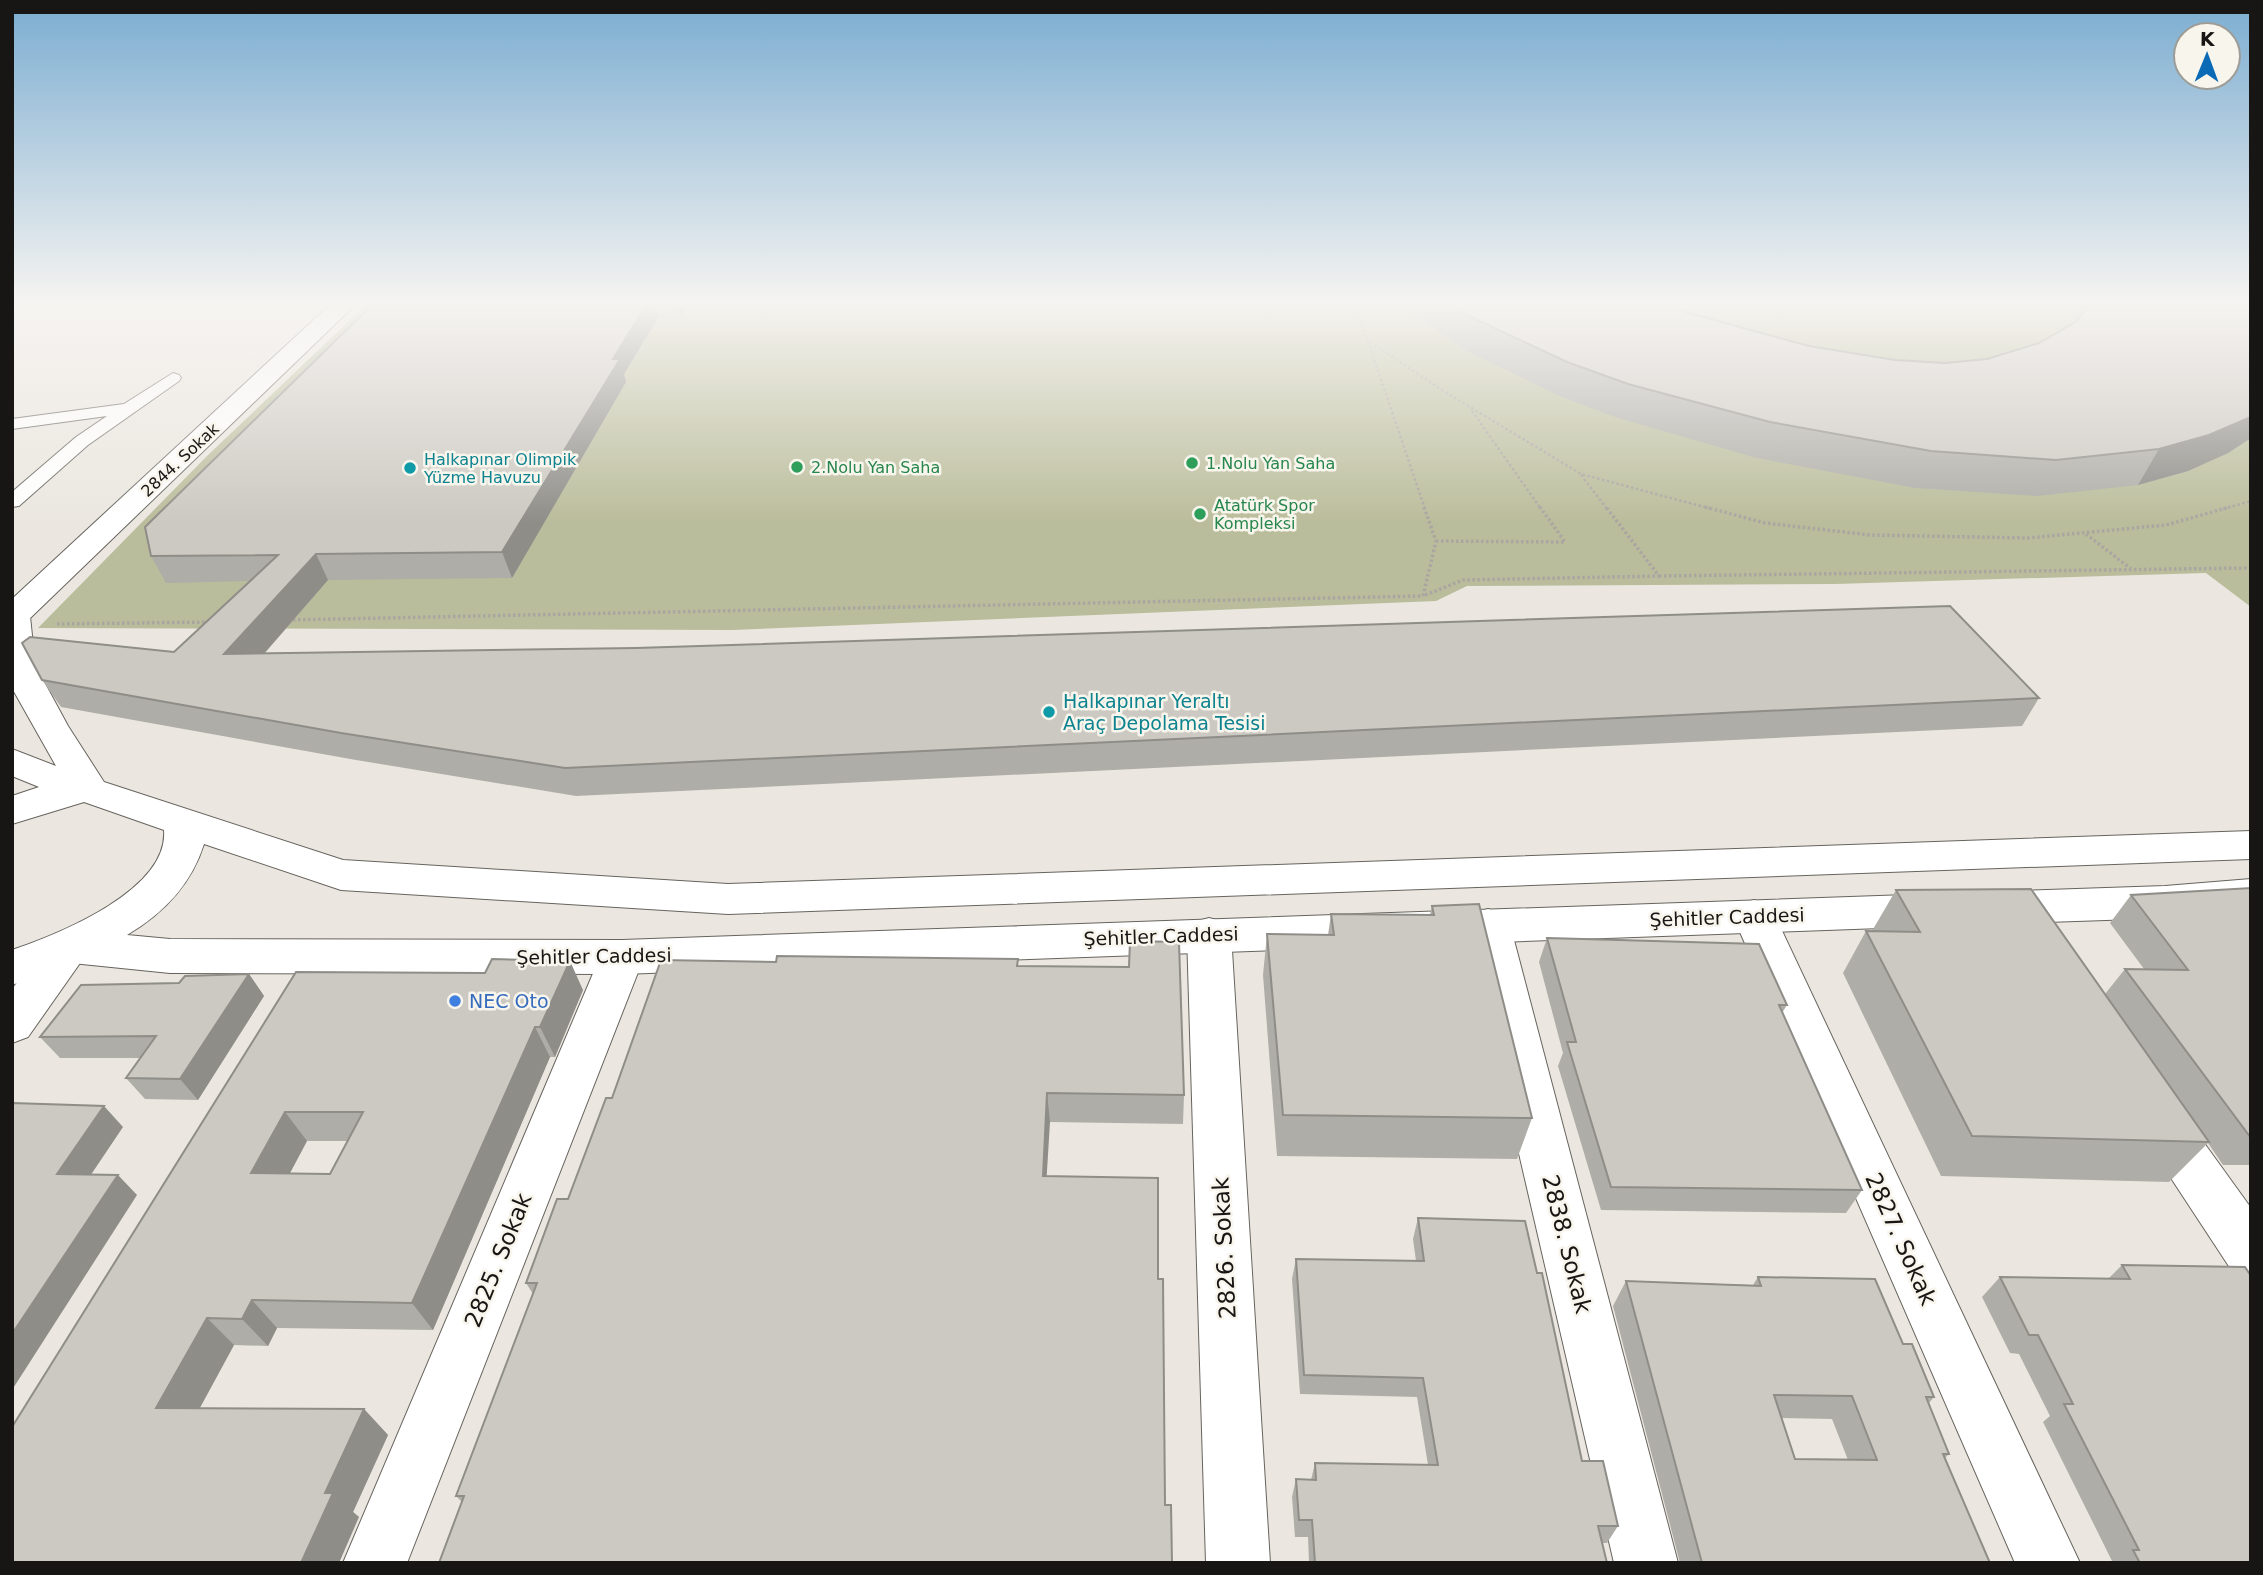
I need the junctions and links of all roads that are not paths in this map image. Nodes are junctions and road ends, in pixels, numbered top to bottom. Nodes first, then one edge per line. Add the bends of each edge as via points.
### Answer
1 (241, 376) edge
2 (266, 376) edge
3 (173, 378) dead end
4 (127, 409) junction
5 (12, 424) edge
6 (12, 502) edge
7 (13, 605) edge
8 (12, 761) edge
9 (89, 788) junction
10 (12, 811) edge
11 (183, 820) junction
12 (2251, 845) edge
13 (2251, 894) edge
14 (2013, 907) junction
15 (1754, 916) junction
16 (1488, 925) junction
17 (1209, 934) junction
18 (70, 946) junction
19 (2045, 953) edge
20 (316, 957) junction
21 (622, 957) junction
22 (12, 968) edge
23 (287, 1004) edge
24 (12, 1024) edge
25 (2132, 1080) edge
26 (2251, 1253) edge
27 (375, 1563) edge
28 (1238, 1563) edge
29 (1646, 1563) edge
30 (2048, 1563) edge

1 - 7 main road, 2844. Sokak via 62,541
2 - 7 main road, 2844. Sokak
3 - 4 lane
4 - 5 lane
4 - 6 lane
7 - 9 main road via 18,665
8 - 9 main road
9 - 10 main road
9 - 11 main road
11 - 12 main road via 341,875 728,899
11 - 18 main road, Şehitler Caddesi via 185,842 174,868 150,896 115,924
13 - 14 main road, Şehitler Caddesi
14 - 15 main road, Şehitler Caddesi
14 - 19 main road
15 - 16 main road, Şehitler Caddesi
15 - 30 main road, 2827. Sokak
16 - 17 main road, Şehitler Caddesi
16 - 29 main road, 2838. Sokak
17 - 21 main road, Şehitler Caddesi
17 - 28 main road, 2826. Sokak
18 - 20 main road, Şehitler Caddesi via 170,956
18 - 22 main road, Şehitler Caddesi
18 - 24 main road
20 - 21 main road, Şehitler Caddesi
20 - 23 main road
21 - 27 main road, 2825. Sokak
25 - 26 main road

